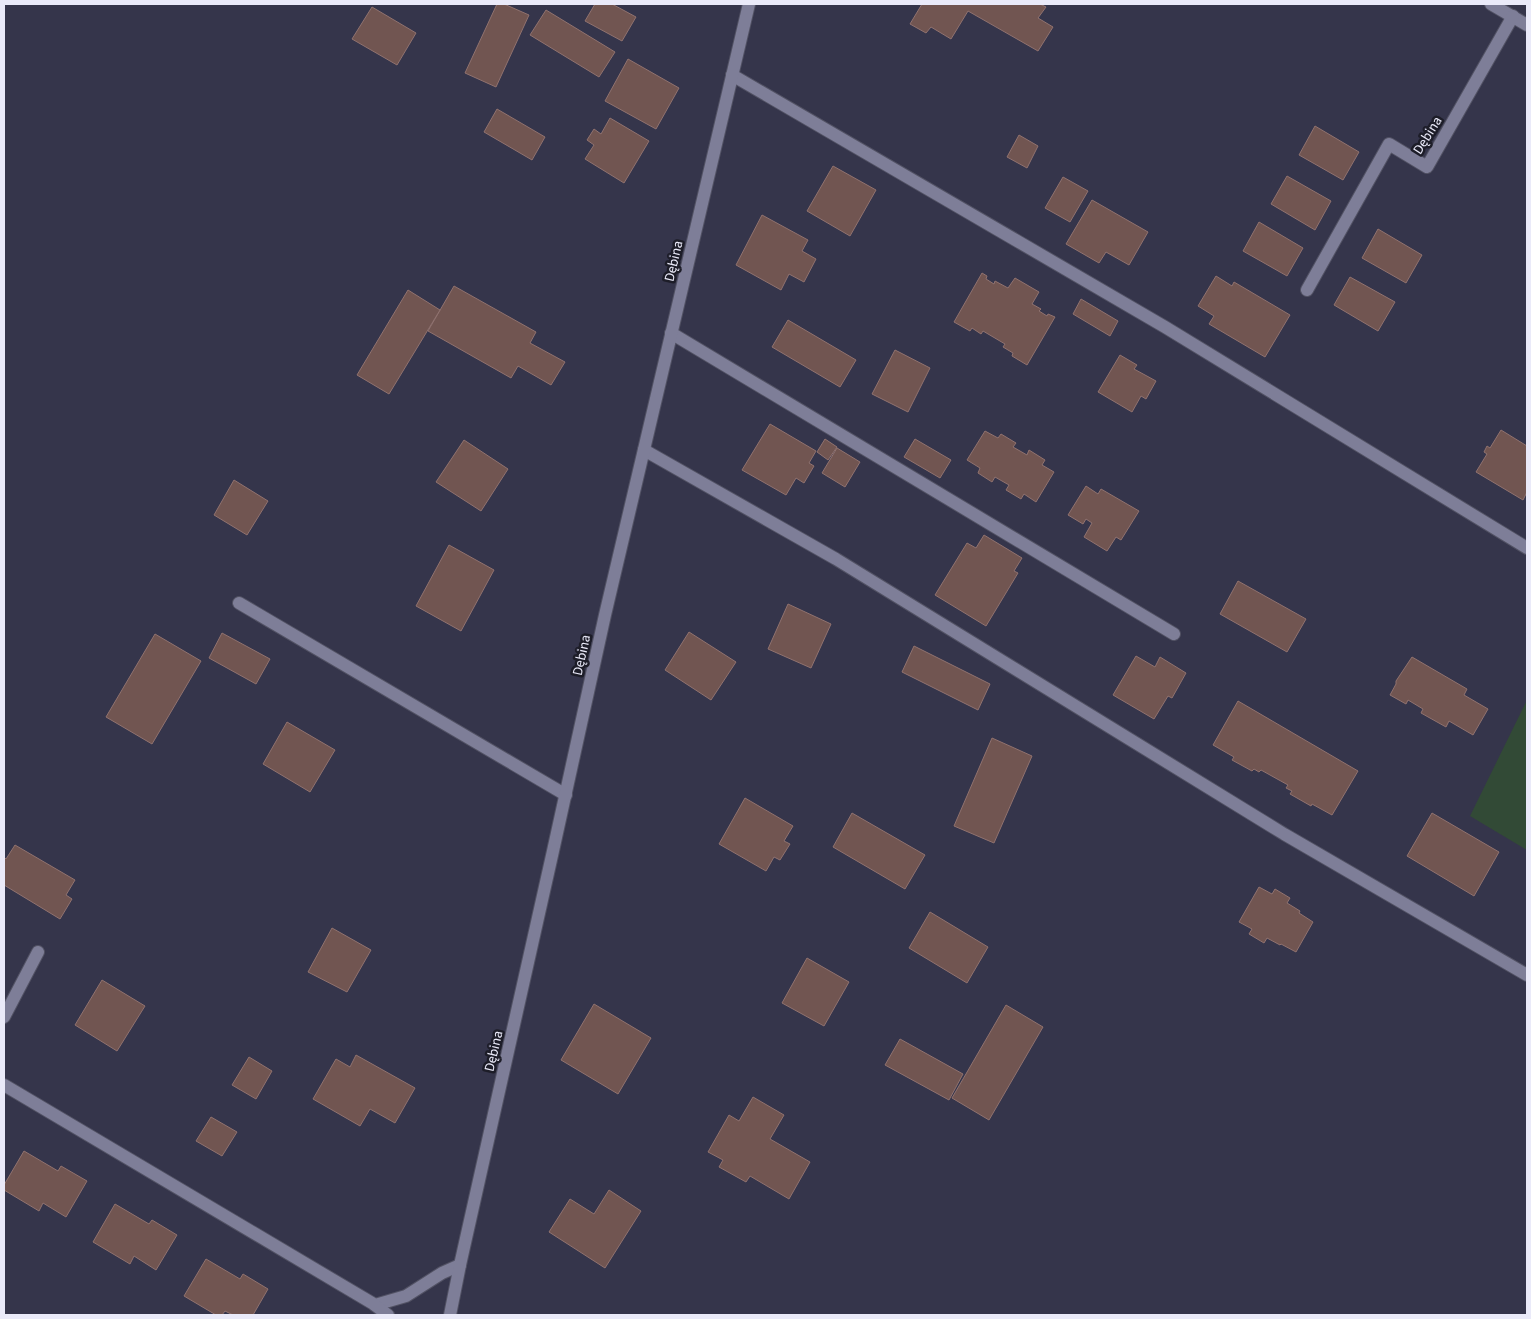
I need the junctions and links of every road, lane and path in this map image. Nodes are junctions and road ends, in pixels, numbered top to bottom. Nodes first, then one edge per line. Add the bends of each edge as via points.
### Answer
1 (749, 4) edge
2 (1491, 4) edge
3 (1513, 16) junction
4 (1527, 25) edge
5 (732, 75) junction
6 (1307, 290) dead end
7 (671, 334) junction
8 (644, 450) junction
9 (1527, 548) edge
10 (240, 603) dead end
11 (1174, 634) dead end
12 (566, 795) junction
13 (38, 952) dead end
14 (1527, 975) edge
15 (4, 1017) edge
16 (4, 1085) edge
17 (460, 1265) junction
18 (375, 1305) junction
19 (388, 1315) edge
20 (450, 1315) edge

1 - 5 street, Dębina
2 - 3 street
3 - 4 street
3 - 6 street, Dębina via 1427,167 1389,144
5 - 7 street, Dębina
5 - 9 street via 1198,346
7 - 8 street, Dębina
7 - 11 street
8 - 12 street, Dębina
8 - 14 street via 836,559 1284,834
10 - 12 street
12 - 17 street, Dębina
13 - 15 street
16 - 18 street
17 - 18 street via 406,1296
17 - 20 street, Dębina
18 - 19 street

